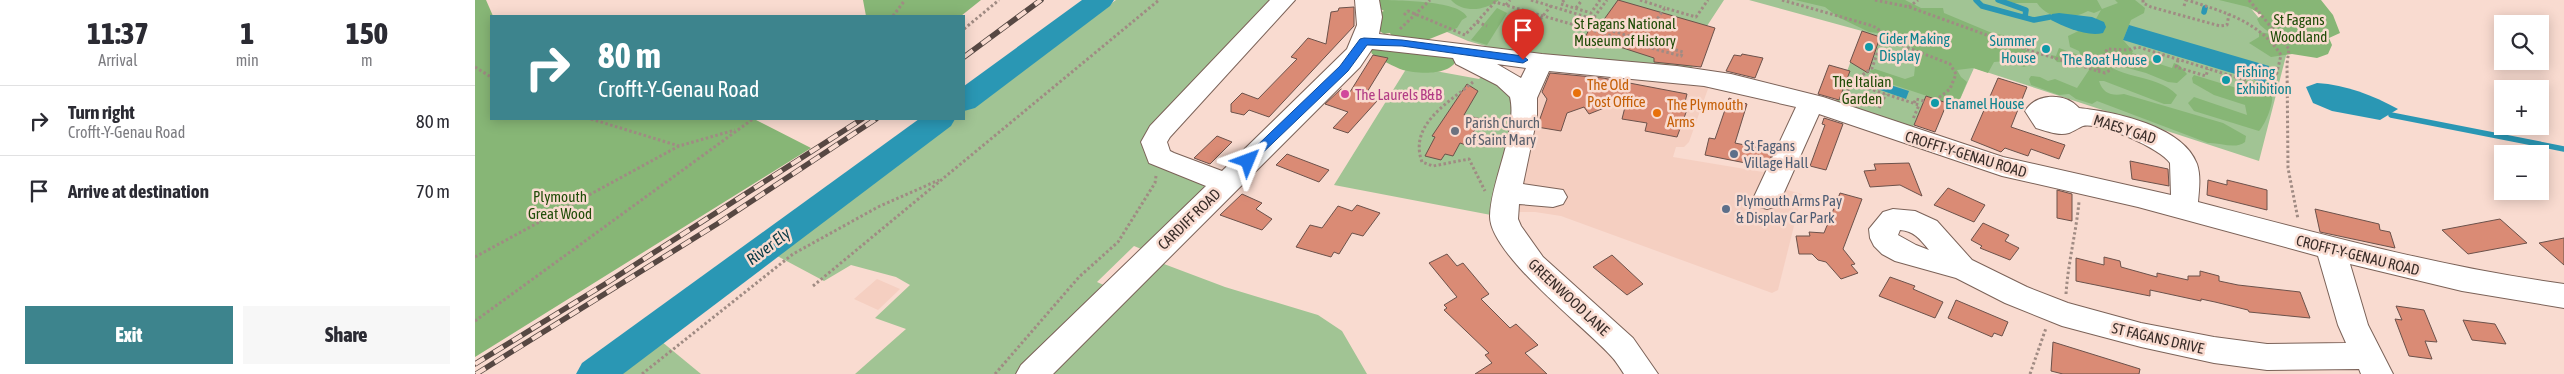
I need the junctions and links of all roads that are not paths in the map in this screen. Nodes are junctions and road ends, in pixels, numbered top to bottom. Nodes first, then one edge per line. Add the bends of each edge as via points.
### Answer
1 (1283, 0) edge
2 (1367, 0) edge
3 (1364, 41) junction
4 (1452, 50) junction
5 (1541, 62) junction
6 (1524, 98) junction
7 (1811, 104) junction
8 (2071, 116) dead end
9 (1225, 184) junction
10 (1553, 197) dead end
11 (1507, 199) junction
12 (1767, 199) dead end
13 (2184, 209) junction
14 (2331, 249) junction
15 (1962, 268) dead end
16 (2564, 296) edge
17 (2372, 365) edge
18 (1032, 374) edge
19 (1642, 374) edge

1 - 9 street via 1159,132 1154,142 1161,158
2 - 3 street via 1370,12
3 - 4 street, CROFFT-Y-GENAU ROAD
3 - 9 street, CARDIFF ROAD via 1344,69
4 - 5 street, CROFFT-Y-GENAU ROAD
4 - 6 street via 1507,80
5 - 6 street, GREENWOOD LANE
5 - 7 street, CROFFT-Y-GENAU ROAD via 1724,81
6 - 11 street, GREENWOOD LANE via 1524,117
7 - 12 street
7 - 13 street, CROFFT-Y-GENAU ROAD via 2005,167
8 - 13 street, MAES Y GAD via 2098,118 2160,139 2170,146 2183,161 2185,170
9 - 18 street, CARDIFF ROAD
10 - 11 street
11 - 19 street, GREENWOOD LANE via 1504,219 1507,230 1523,253 1543,276 1622,347
13 - 14 street, CROFFT-Y-GENAU ROAD
14 - 16 street, CROFFT-Y-GENAU ROAD via 2460,280
14 - 17 street, ST FAGANS DRIVE via 2350,316
15 - 17 street, ST FAGANS DRIVE via 2045,308 2141,335 2267,357

